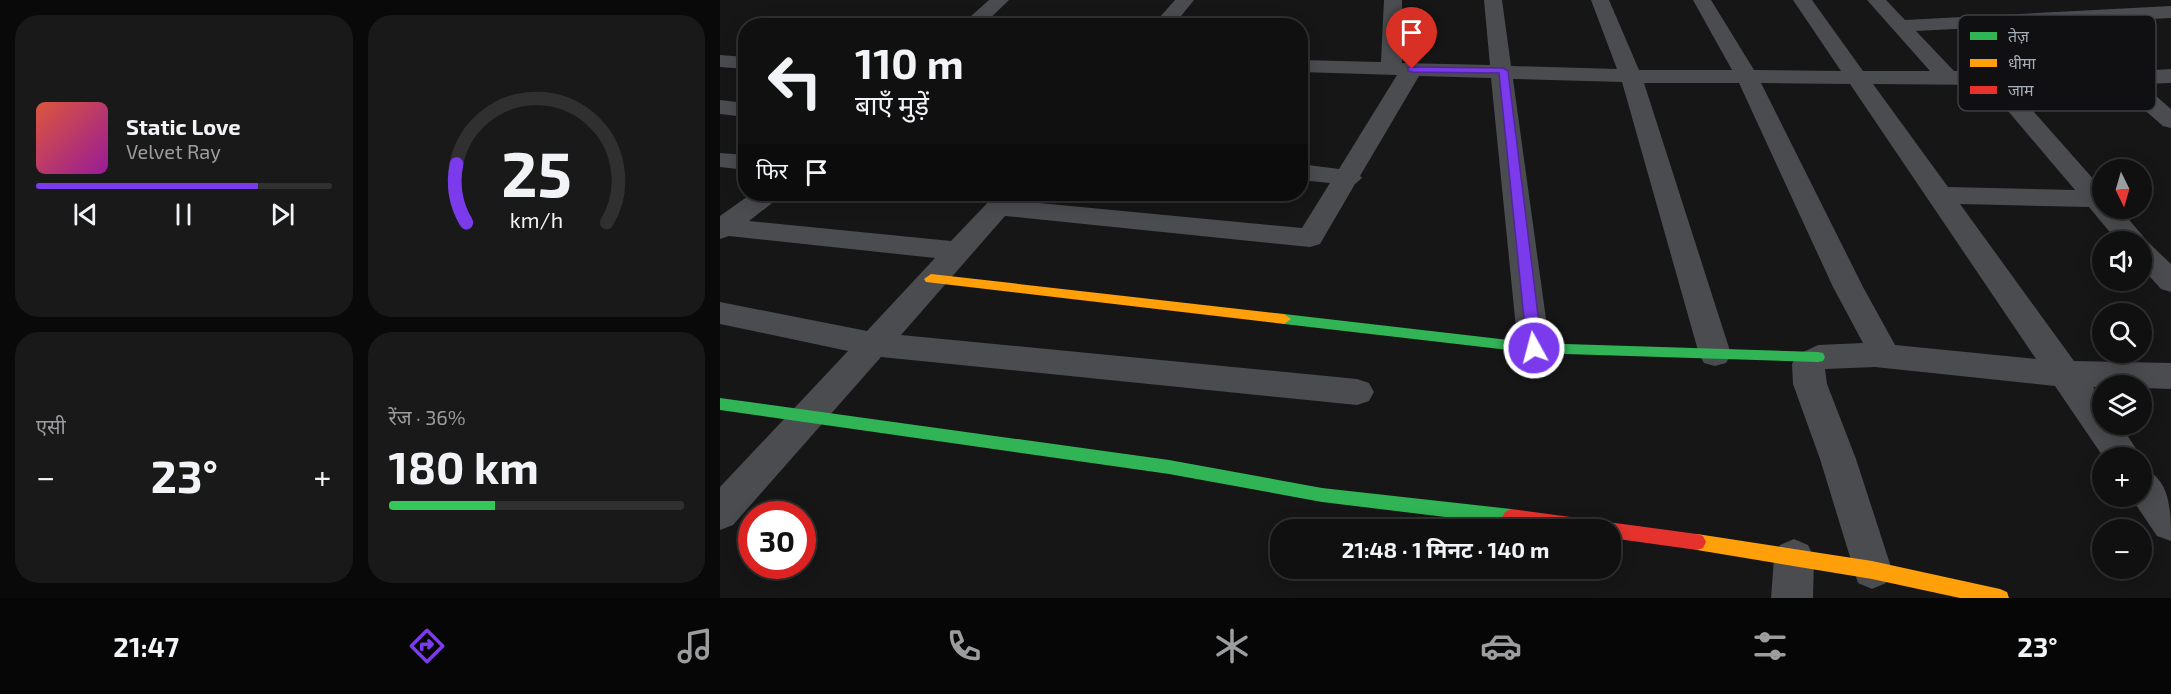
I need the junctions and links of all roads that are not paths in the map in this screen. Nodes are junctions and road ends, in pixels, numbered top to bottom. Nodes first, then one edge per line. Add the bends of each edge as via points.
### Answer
1 (1000, 0) edge
2 (1185, 0) edge
3 (1393, 0) edge
4 (1493, 0) edge
5 (1600, 0) edge
6 (1702, 0) edge
7 (1802, 0) edge
8 (1876, 0) edge
9 (2157, 0) edge
10 (2171, 11) edge
11 (2098, 15) edge
12 (979, 18) edge
13 (1169, 18) edge
14 (1958, 23) edge
15 (1899, 26) junction
16 (720, 61) edge
17 (738, 62) edge
18 (1308, 66) edge
19 (1401, 69) junction
20 (1503, 71) junction
21 (1631, 76) junction
22 (1858, 76) junction
23 (2171, 76) edge
24 (1747, 77) junction
25 (1947, 77) junction
26 (1958, 77) edge
27 (2156, 77) edge
28 (720, 107) edge
29 (2156, 108) edge
30 (738, 109) edge
31 (2020, 111) edge
32 (2171, 121) edge
33 (720, 160) edge
34 (738, 162) edge
35 (1308, 173) edge
36 (1349, 178) junction
37 (1940, 195) junction
38 (2092, 195) edge
39 (758, 201) edge
40 (1003, 201) edge
41 (1012, 201) edge
42 (2092, 204) edge
43 (2113, 219) edge
44 (722, 228) edge
45 (2124, 231) edge
46 (957, 251) junction
47 (2152, 261) edge
48 (931, 279) junction
49 (2171, 282) edge
50 (720, 313) edge
51 (873, 345) junction
52 (1534, 348) junction
53 (1714, 354) junction
54 (1875, 355) junction
55 (1818, 357) junction
56 (2065, 374) junction
57 (2171, 376) edge
58 (1357, 392) dead end
59 (724, 408) edge
60 (808, 416) junction
61 (2116, 447) edge
62 (2152, 497) edge
63 (720, 513) edge
64 (2171, 524) edge
65 (1794, 558) junction
66 (1872, 570) junction
67 (1792, 598) edge
68 (2000, 598) edge

1 - 12 street
2 - 13 street
3 - 19 street
4 - 20 street
5 - 21 street
6 - 24 street
7 - 22 street
8 - 15 street
9 - 10 street
10 - 11 street
14 - 15 street
15 - 25 street
16 - 17 street
18 - 19 street
19 - 20 street
19 - 36 street
20 - 21 street
20 - 52 street
21 - 24 street
21 - 53 street
22 - 24 street
22 - 25 street
22 - 37 street
23 - 27 street
24 - 54 street via 1881,348
25 - 26 street
28 - 30 street
29 - 32 street
31 - 38 street
33 - 34 street
35 - 36 street
36 - 41 street via 1310,238
37 - 42 street
37 - 56 street
39 - 44 street
40 - 46 street
43 - 45 street
44 - 46 street
46 - 48 street
47 - 49 street
48 - 51 street
48 - 52 street
50 - 51 street
51 - 58 street
51 - 60 street
52 - 53 street
53 - 55 street
54 - 55 street
54 - 56 street
55 - 66 street via 1808,364 1810,384
56 - 57 street
56 - 61 street
59 - 60 street
60 - 63 street
60 - 65 street via 1169,467 1322,495 1609,528
62 - 64 street
65 - 66 street
65 - 67 street
66 - 68 street

